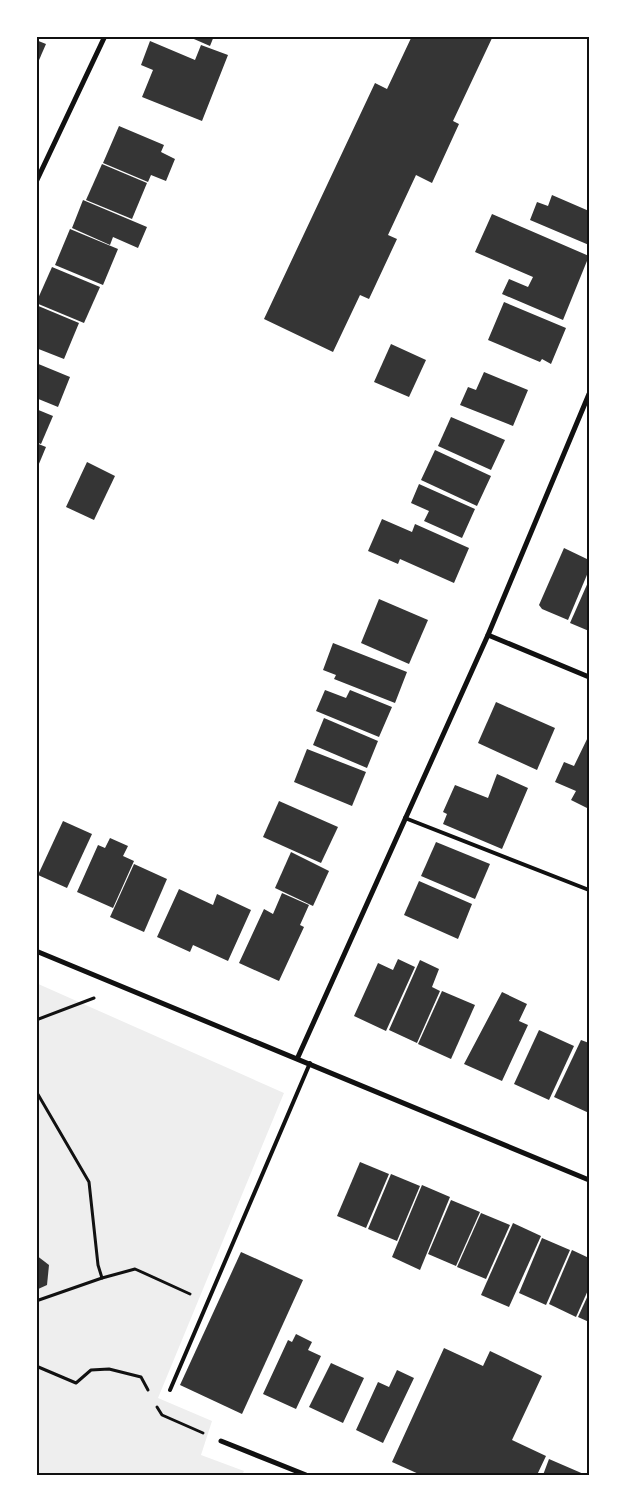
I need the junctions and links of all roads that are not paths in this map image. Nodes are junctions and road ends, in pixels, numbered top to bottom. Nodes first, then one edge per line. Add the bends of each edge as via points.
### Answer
1 (105, 36) edge
2 (36, 182) edge
3 (589, 394) edge
4 (488, 635) junction
5 (589, 677) edge
6 (405, 818) junction
7 (589, 890) edge
8 (36, 950) edge
9 (298, 1058) junction
10 (310, 1063) junction
11 (589, 1180) edge
12 (170, 1390) dead end
13 (221, 1440) road end
14 (306, 1475) edge

1 - 2 street
3 - 4 street
4 - 5 street
4 - 6 street
6 - 7 lane
6 - 9 street
8 - 9 street
9 - 10 street
10 - 11 street
10 - 12 lane
13 - 14 street

